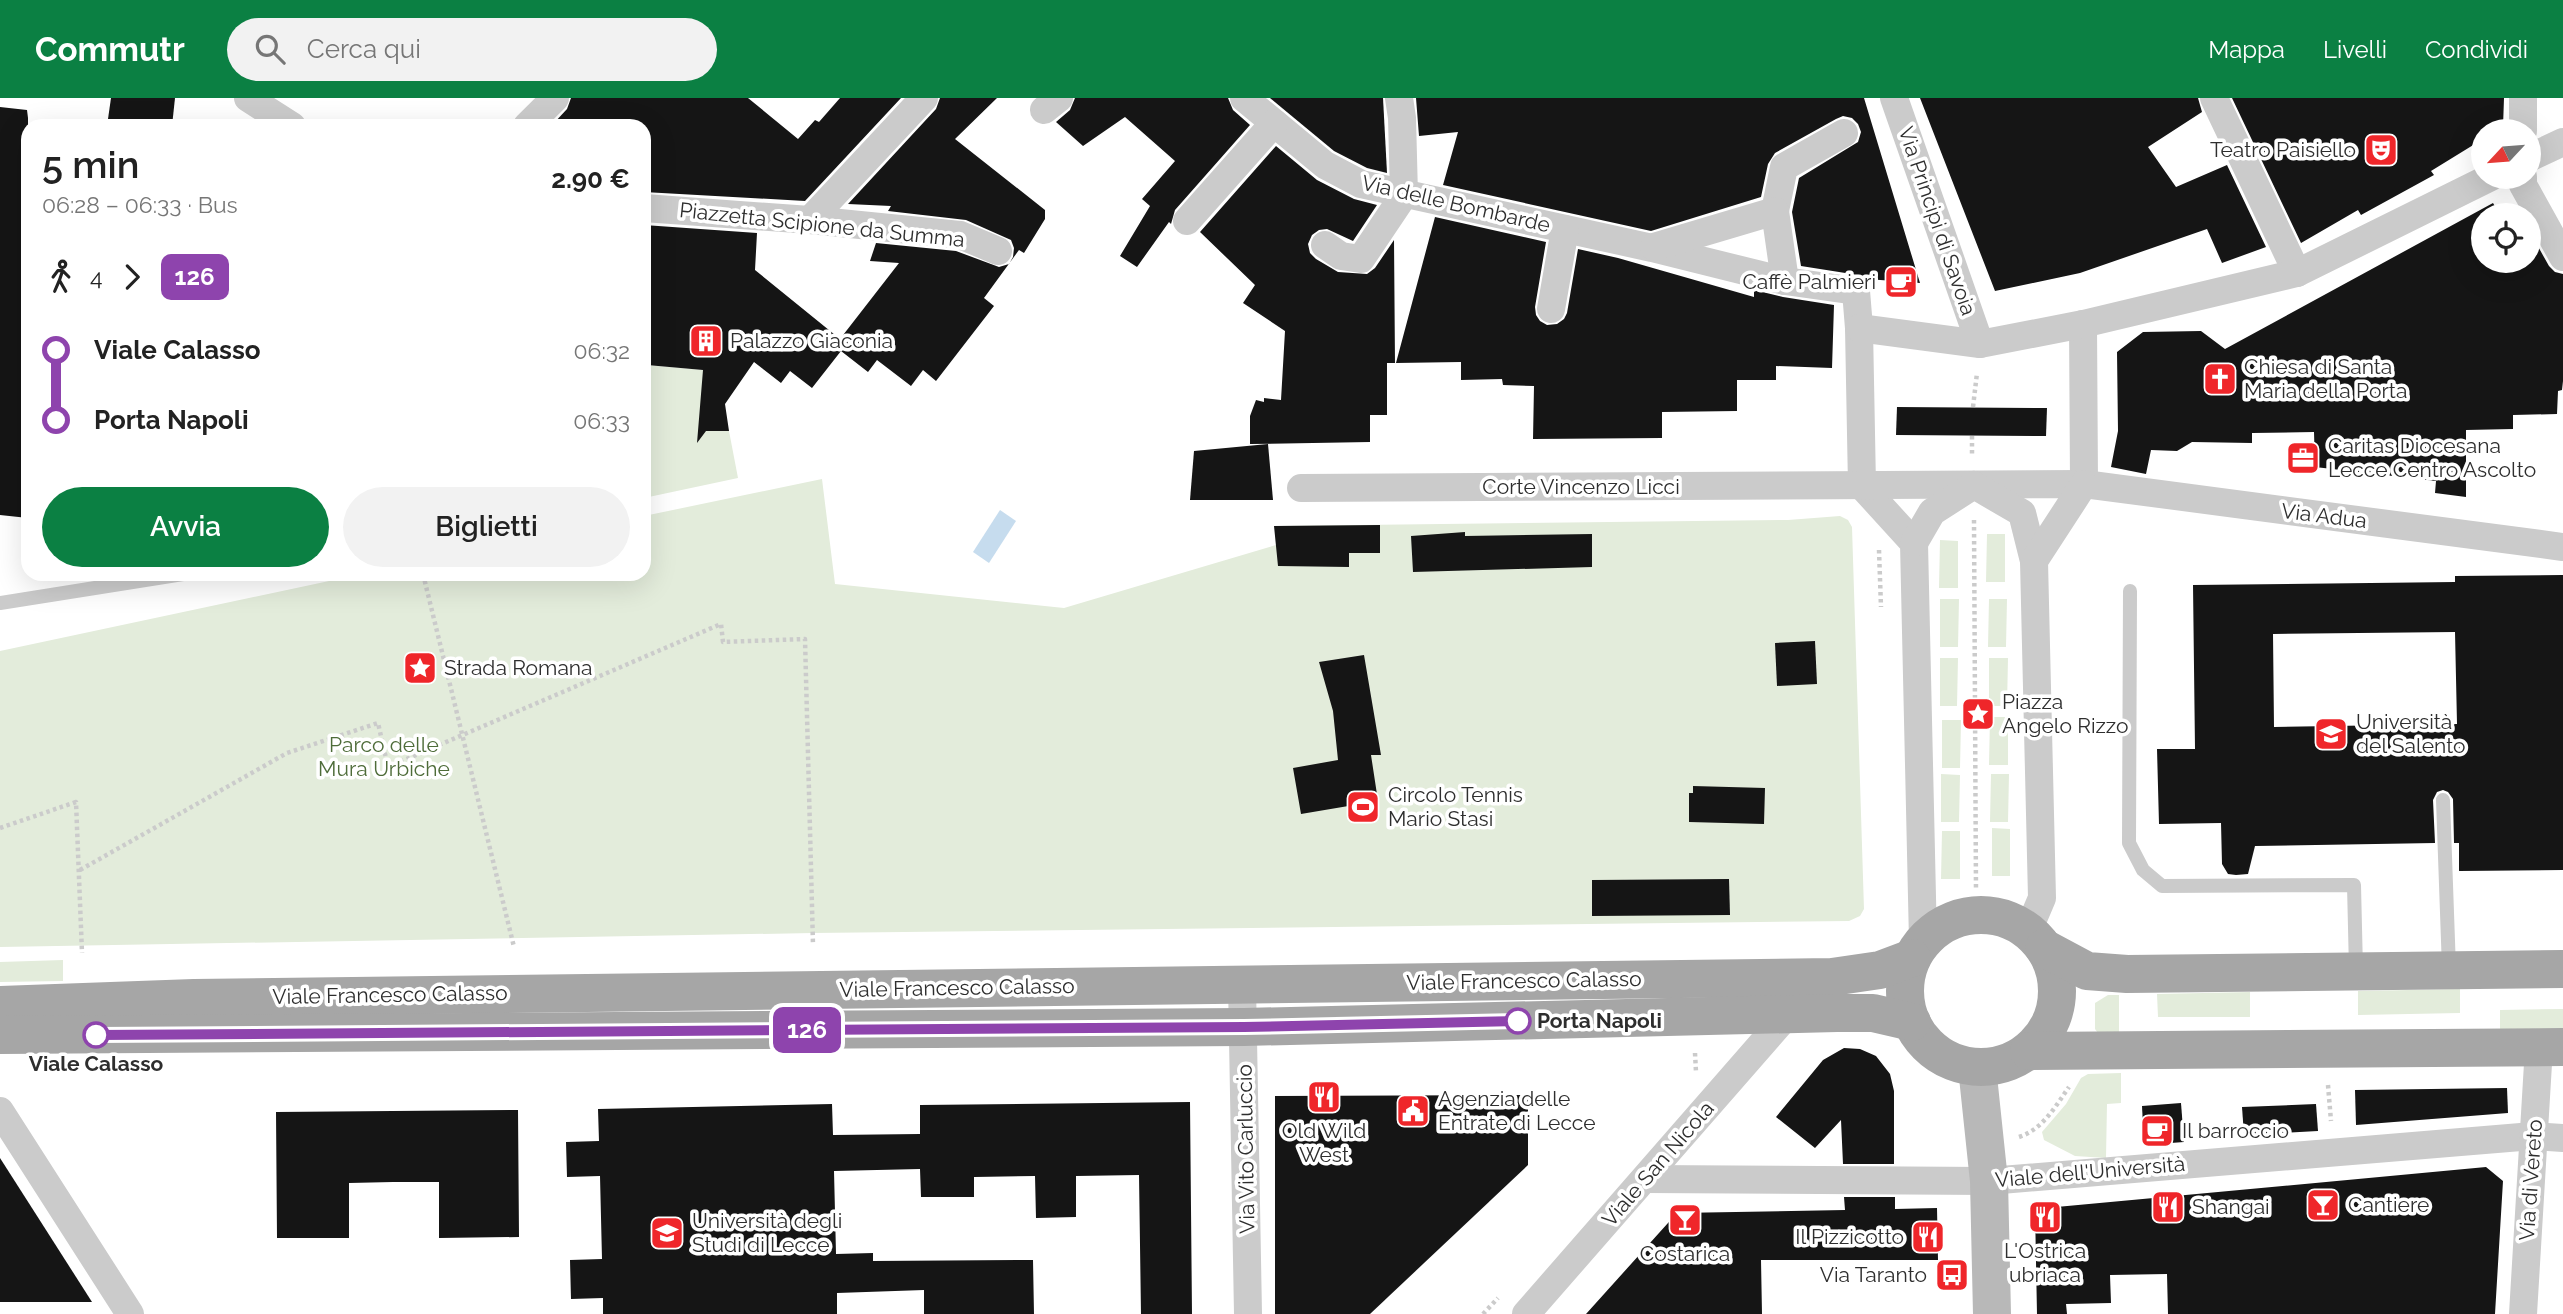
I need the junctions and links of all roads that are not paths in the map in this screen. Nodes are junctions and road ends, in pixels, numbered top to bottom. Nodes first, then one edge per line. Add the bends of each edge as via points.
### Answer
1 (248, 98) edge
2 (555, 98) edge
3 (924, 98) edge
4 (1244, 98) edge
5 (1399, 98) edge
6 (1895, 98) edge
7 (2214, 98) edge
8 (2523, 98) edge
9 (281, 119) edge
10 (534, 119) edge
11 (2523, 119) edge
12 (1274, 123) junction
13 (1844, 133) dead end
14 (2563, 142) edge
15 (2541, 152) edge
16 (2471, 187) edge
17 (2525, 189) edge
18 (1404, 195) junction
19 (651, 209) edge
20 (1775, 211) junction
21 (810, 220) junction
22 (1187, 221) dead end
23 (1565, 229) junction
24 (1325, 245) dead end
25 (2557, 247) edge
26 (1653, 248) junction
27 (998, 251) dead end
28 (2297, 273) junction
29 (1785, 281) junction
30 (1551, 309) dead end
31 (2082, 324) junction
32 (1860, 328) junction
33 (1980, 344) junction
34 (2084, 484) junction
35 (1974, 485) junction
36 (1862, 486) junction
37 (1301, 488) dead end
38 (1914, 543) junction
39 (2563, 547) edge
40 (2034, 561) junction
41 (139, 581) edge
42 (2130, 591) dead end
43 (0, 603) edge
44 (2443, 800) dead end
45 (2037, 929) junction
46 (1919, 937) junction
47 (2563, 969) edge
48 (2356, 971) junction
49 (2449, 971) junction
50 (1242, 984) junction
51 (0, 1005) edge
52 (1788, 1014) junction
53 (1912, 1022) junction
54 (1244, 1027) junction
55 (0, 1035) edge
56 (2551, 1047) edge
57 (2029, 1051) junction
58 (1977, 1067) junction
59 (0, 1111) edge
60 (2533, 1136) junction
61 (2563, 1138) edge
62 (1987, 1164) junction
63 (1646, 1179) junction
64 (130, 1314) edge
65 (1248, 1314) edge
66 (1526, 1314) edge
67 (1992, 1314) edge
68 (2523, 1314) edge

1 - 9 street
2 - 10 street
3 - 21 street
4 - 12 street, Via delle Bombarde
5 - 18 street
6 - 33 street, Via Principi di Savoia
7 - 28 street
8 - 11 street
12 - 18 street, Via delle Bombarde via 1325,165 1362,184
12 - 22 street
13 - 20 street via 1784,167
14 - 15 street
16 - 28 street
17 - 25 street
18 - 23 street, Via delle Bombarde
18 - 24 street via 1361,259 1341,256
19 - 21 street, Piazzetta Scipione da Summa
20 - 26 street, Via delle Bombarde
20 - 29 street
21 - 27 street, Piazzetta Scipione da Summa via 960,235
23 - 26 street, Via delle Bombarde
23 - 30 street
26 - 29 street, Via delle Bombarde
28 - 31 street
29 - 32 street, Via delle Bombarde via 1856,292
31 - 33 street
31 - 34 street
32 - 33 street
32 - 36 street
34 - 35 street
34 - 39 street, Via Adua
34 - 40 street
35 - 36 street
35 - 38 street via 1932,513
35 - 40 street via 2022,513
36 - 37 street, Corte Vincenzo Licci
36 - 38 street
38 - 46 street
40 - 45 street via 2042,898
41 - 43 lane
42 - 48 lane via 2129,843 2143,870 2162,886 2354,885
44 - 49 lane
45 - 46 main road, Viale Francesco Calasso via 1977,915 1958,918
45 - 48 main road via 2087,971 2127,975
45 - 57 main road via 2054,970 2057,1002 2048,1028
46 - 50 main road, Viale Francesco Calasso via 1880,970 1832,977
46 - 53 main road via 1905,999
47 - 49 main road
48 - 49 main road
50 - 51 main road, Viale Francesco Calasso via 194,998
50 - 54 street, Via Vito Carluccio
52 - 53 main road, Viale Francesco Calasso via 1873,1013
52 - 54 main road, Viale Francesco Calasso
52 - 63 street, Viale San Nicola
53 - 58 main road via 1924,1042 1946,1059
54 - 55 main road, Viale Francesco Calasso
54 - 65 street, Via Vito Carluccio
56 - 57 main road
56 - 60 street, Via di Vereto
57 - 58 main road via 1993,1067
58 - 62 main road
59 - 64 street
60 - 61 street, Viale dell'Università
60 - 62 street, Viale dell'Università
60 - 68 street, Via di Vereto
62 - 63 street, Viale dell'Università
62 - 67 main road
63 - 66 street, Viale San Nicola

